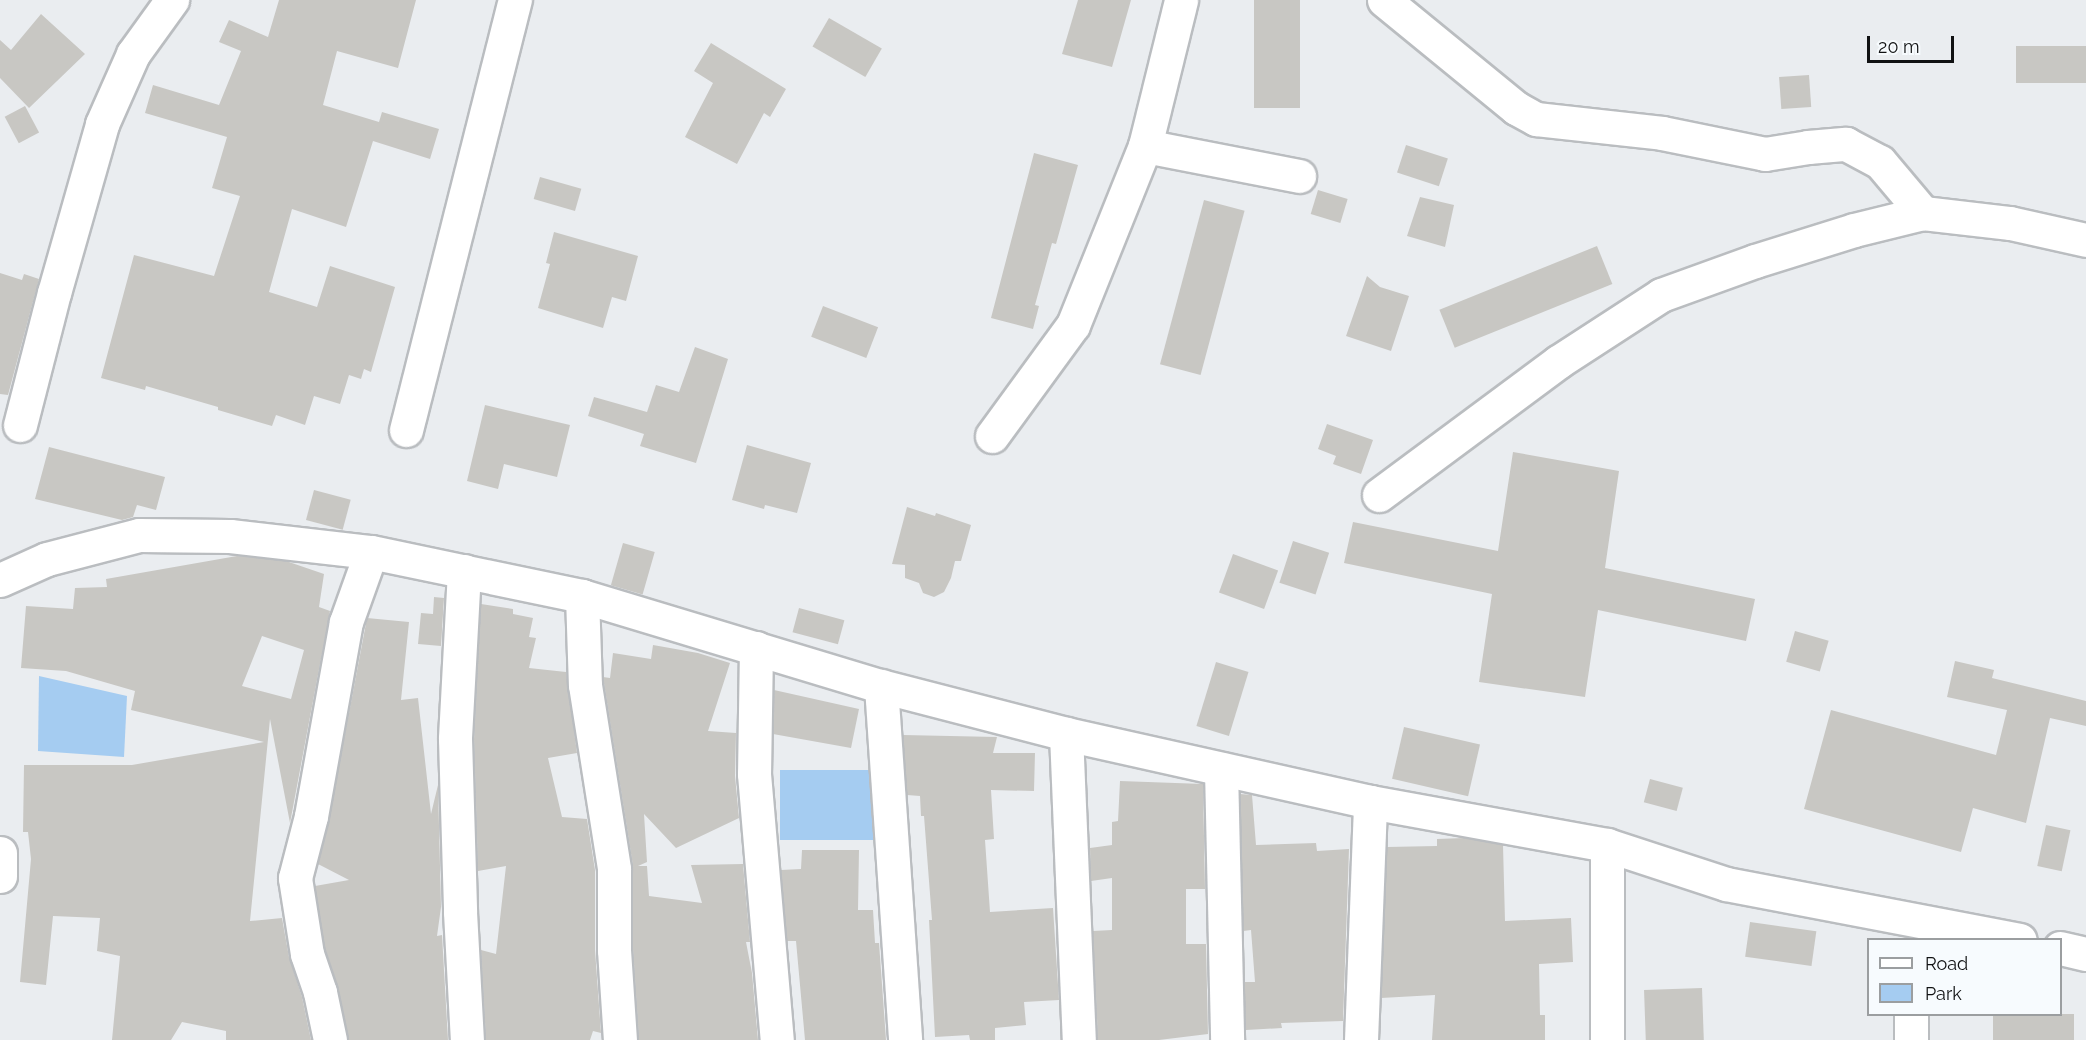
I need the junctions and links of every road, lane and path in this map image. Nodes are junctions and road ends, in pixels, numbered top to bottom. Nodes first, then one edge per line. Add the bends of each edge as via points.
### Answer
1 (172, 0) edge
2 (515, 0) edge
3 (1181, 0) edge
4 (1384, 0) edge
5 (1145, 146) junction
6 (1299, 176) dead end
7 (1923, 213) junction
8 (2086, 240) edge
9 (20, 425) dead end
10 (406, 430) dead end
11 (992, 436) dead end
12 (1379, 495) dead end
13 (371, 552) junction
14 (464, 571) junction
15 (0, 580) edge
16 (582, 596) junction
17 (756, 648) junction
18 (881, 686) junction
19 (1066, 734) junction
20 (1221, 768) junction
21 (1370, 802) junction
22 (1607, 844) junction
23 (0, 853) edge
24 (0, 876) edge
25 (1913, 930) edge
26 (2008, 938) edge
27 (2062, 948) edge
28 (2086, 954) edge
29 (1911, 1016) edge
30 (330, 1040) edge
31 (467, 1040) edge
32 (620, 1040) edge
33 (777, 1040) edge
34 (905, 1040) edge
35 (1079, 1040) edge
36 (1227, 1040) edge
37 (1360, 1040) edge
38 (1606, 1040) edge
39 (1911, 1040) edge

1 - 9 street via 133,54 102,124
2 - 10 street
3 - 5 street
4 - 7 street via 1516,108 1536,119 1662,133 1765,154 1846,144 1880,162
5 - 6 street
5 - 11 street via 1073,325
7 - 8 street via 2010,223
7 - 12 street via 1799,247 1661,295 1558,362
13 - 14 street
13 - 15 street via 230,536 138,535 47,559
13 - 30 street via 346,622 311,816 295,878 307,954
14 - 16 street
14 - 31 street via 455,740
16 - 17 street
16 - 32 street via 585,685 614,869
17 - 18 street
17 - 33 street via 754,774
18 - 19 street
18 - 34 street
19 - 20 street
19 - 35 street
20 - 21 street
20 - 36 street
21 - 22 street
21 - 37 street
22 - 25 street via 1726,884
22 - 38 street
23 - 24 street
25 - 26 street
27 - 28 street
29 - 39 street

